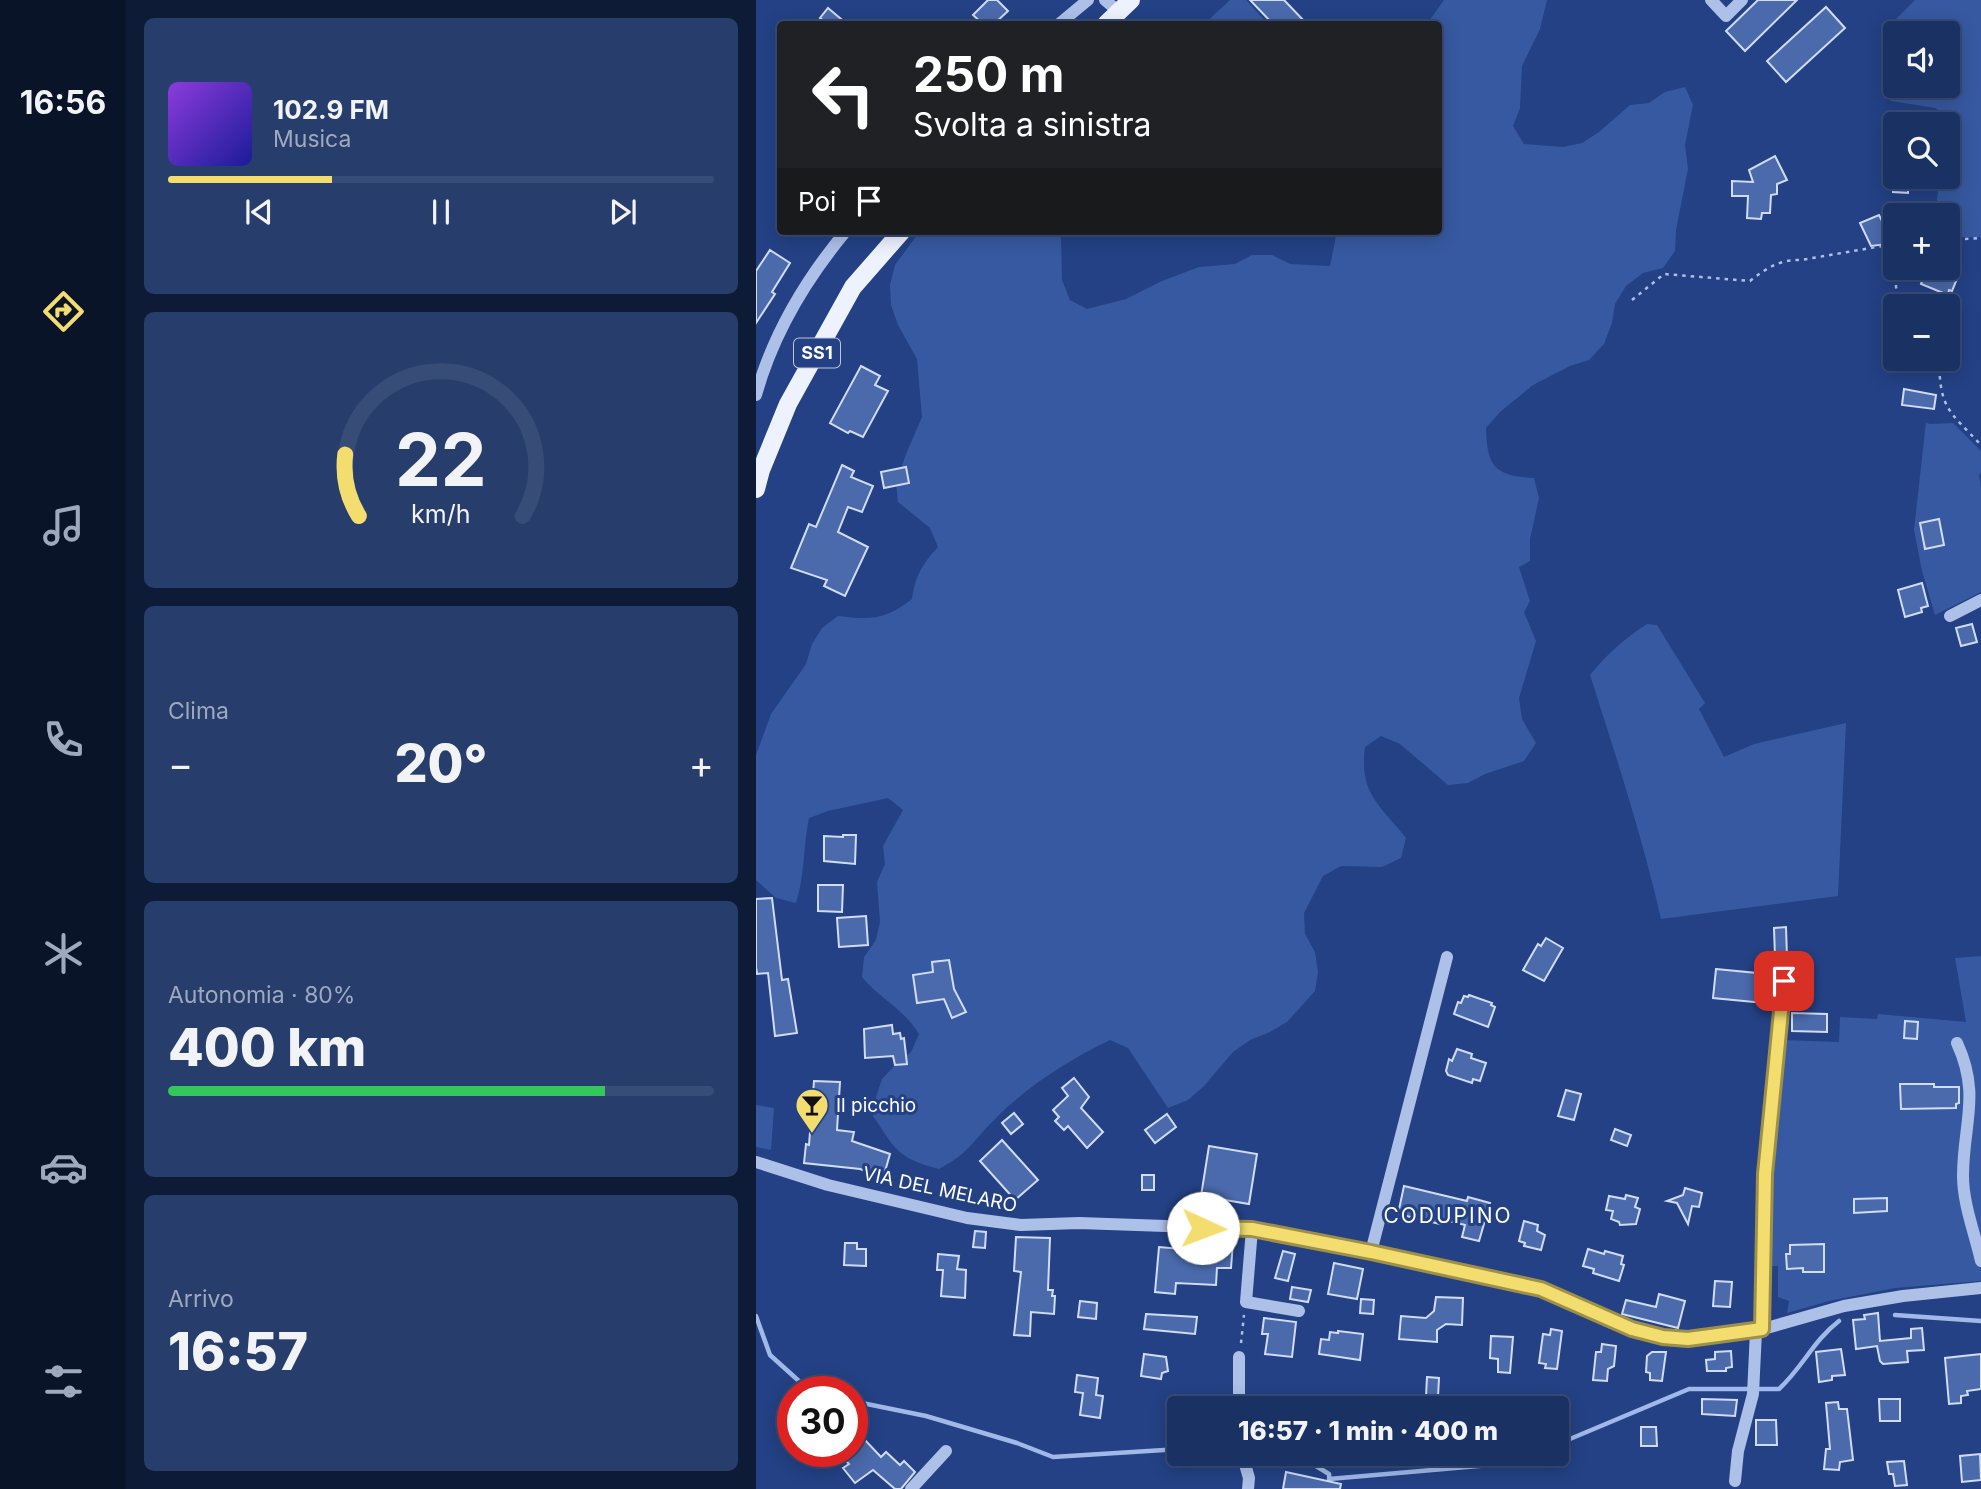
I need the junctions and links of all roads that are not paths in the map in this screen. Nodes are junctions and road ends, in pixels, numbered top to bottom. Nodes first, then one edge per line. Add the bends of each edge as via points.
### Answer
1 (1088, 0) edge
2 (1711, 0) edge
3 (1742, 0) edge
4 (1063, 21) edge
5 (843, 235) edge
6 (899, 235) edge
7 (756, 395) edge
8 (759, 468) edge
9 (756, 489) edge
10 (1981, 600) edge
11 (1950, 616) dead end
12 (1447, 957) dead end
13 (1784, 981) dead end
14 (1957, 1043) dead end
15 (756, 1162) edge
16 (1252, 1229) junction
17 (1371, 1252) junction
18 (1981, 1261) edge
19 (1981, 1288) edge
20 (1299, 1311) dead end
21 (1759, 1330) junction
22 (1240, 1357) road end
23 (1239, 1396) edge
24 (946, 1451) dead end
25 (1245, 1466) edge
26 (1735, 1481) dead end
27 (1249, 1484) edge
28 (911, 1489) edge

1 - 4 street
2 - 3 street via 1726,16
5 - 7 street via 787,315
6 - 8 main road, SS1 via 853,288 788,404
8 - 9 main road, SS1
10 - 11 street
12 - 17 street
13 - 21 street via 1765,1174
14 - 18 street via 1970,1084 1963,1176
15 - 16 street, VIA DEL MELARO via 828,1185 981,1220 1021,1225
16 - 17 street, VIA DEL MELARO
16 - 20 street via 1246,1302
17 - 21 street, VIA DEL MELARO via 1541,1289 1632,1329 1663,1337 1688,1339
19 - 21 street, VIA DEL MELARO via 1844,1306
21 - 26 street via 1754,1394
22 - 23 street
24 - 28 street
25 - 27 street

